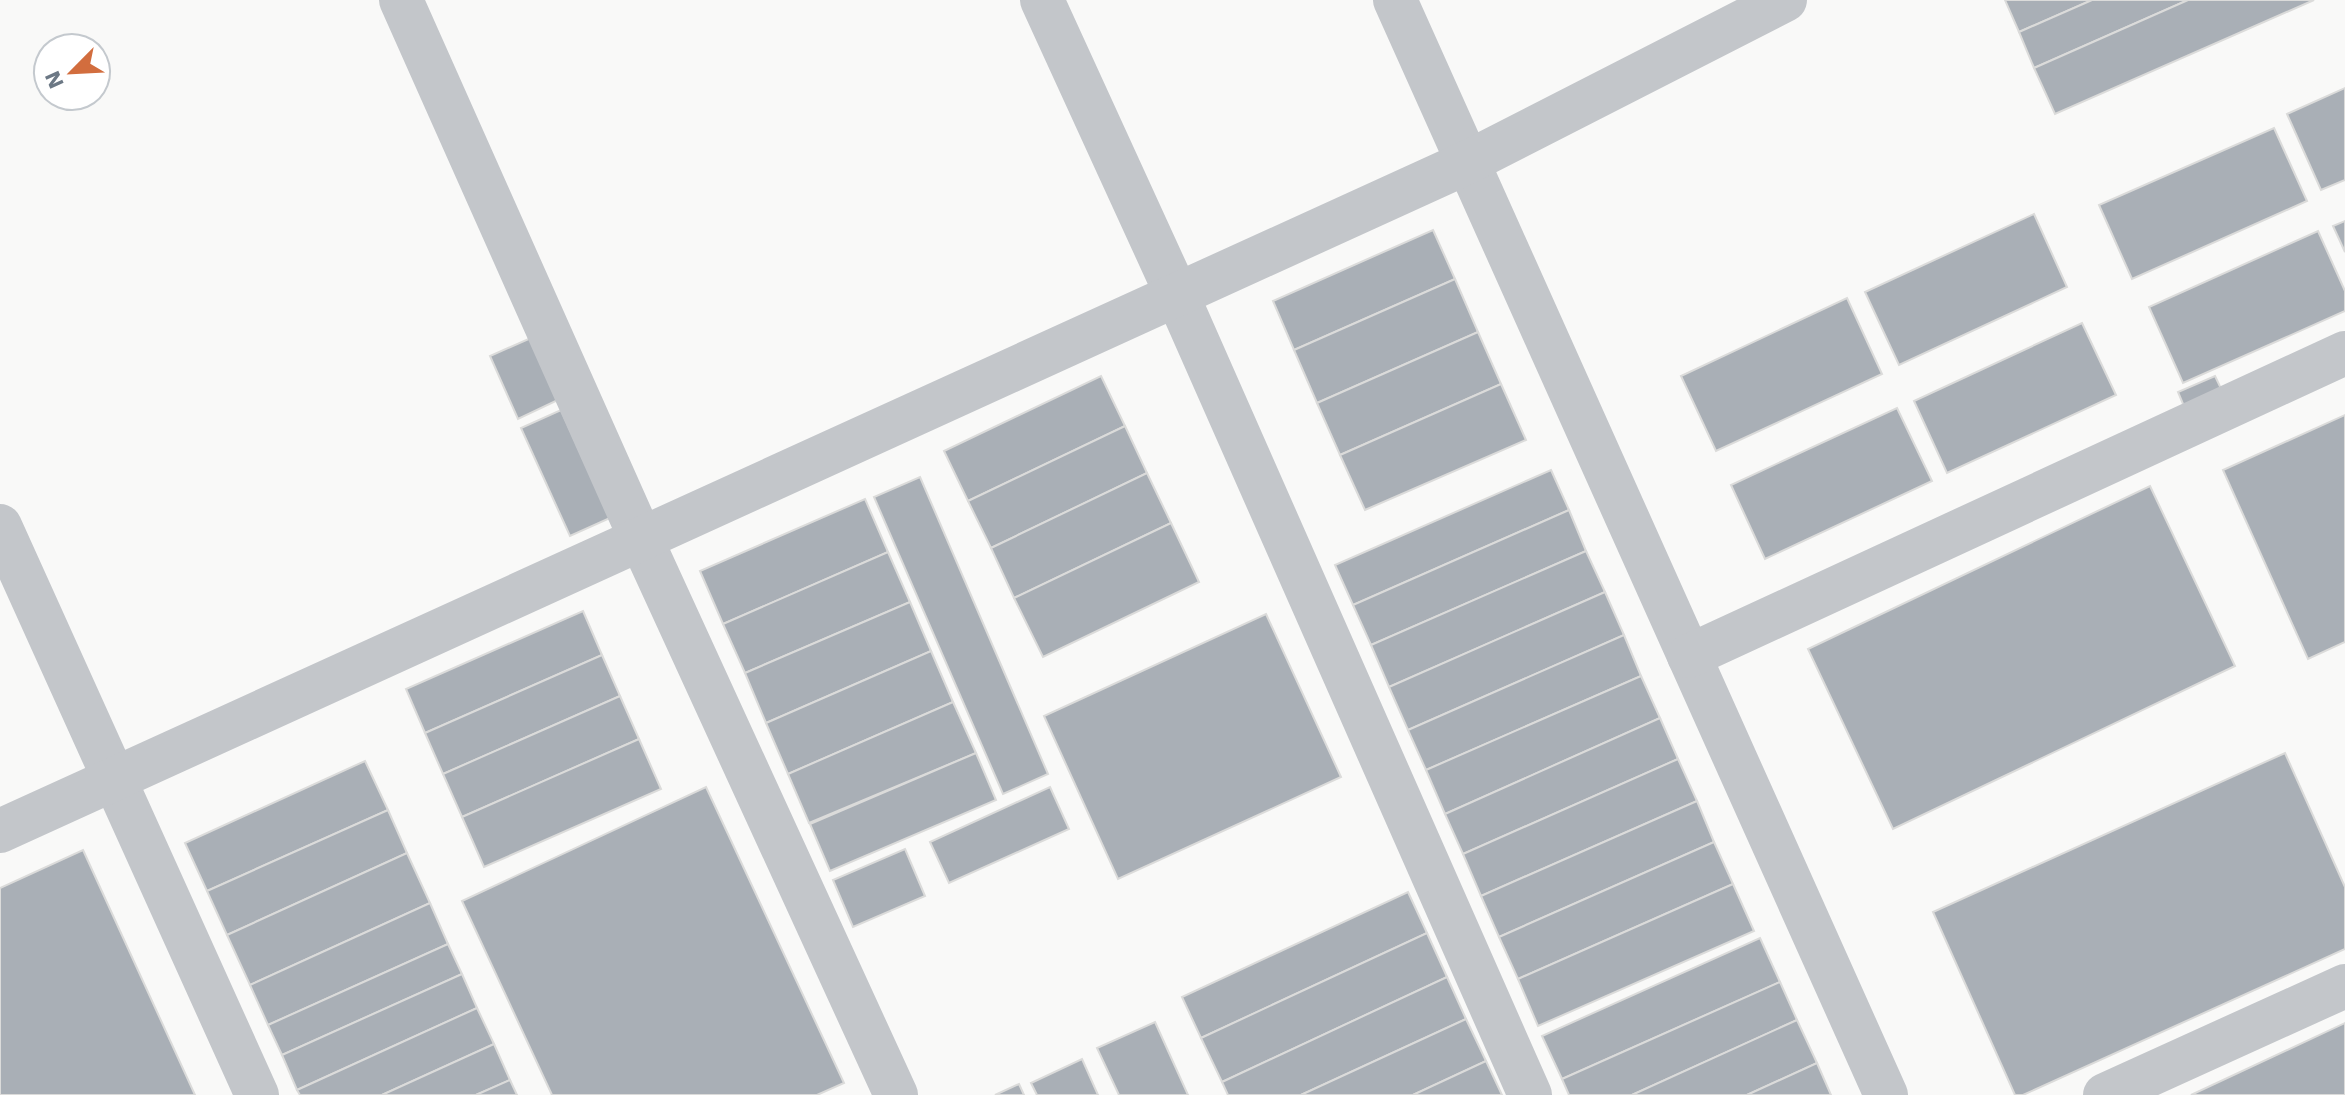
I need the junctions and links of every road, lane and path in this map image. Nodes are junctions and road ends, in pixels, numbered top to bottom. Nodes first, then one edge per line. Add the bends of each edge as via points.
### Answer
1 (401, 0) edge
2 (1042, 0) edge
3 (1395, 0) edge
4 (1785, 0) edge
5 (1466, 163) junction
6 (1177, 295) junction
7 (2345, 353) edge
8 (0, 526) edge
9 (641, 539) junction
10 (1689, 656) junction
11 (115, 779) junction
12 (0, 831) edge
13 (2345, 986) edge
14 (257, 1095) edge
15 (896, 1095) edge
16 (1530, 1095) edge
17 (1886, 1095) edge
18 (2105, 1095) edge

1 - 9 lane
2 - 6 lane
3 - 5 lane
4 - 5 lane
5 - 6 lane
5 - 10 lane
6 - 9 lane
6 - 16 lane
7 - 10 lane
8 - 11 lane
9 - 11 lane
9 - 15 lane
10 - 17 lane
11 - 12 lane
11 - 14 lane
13 - 18 lane

